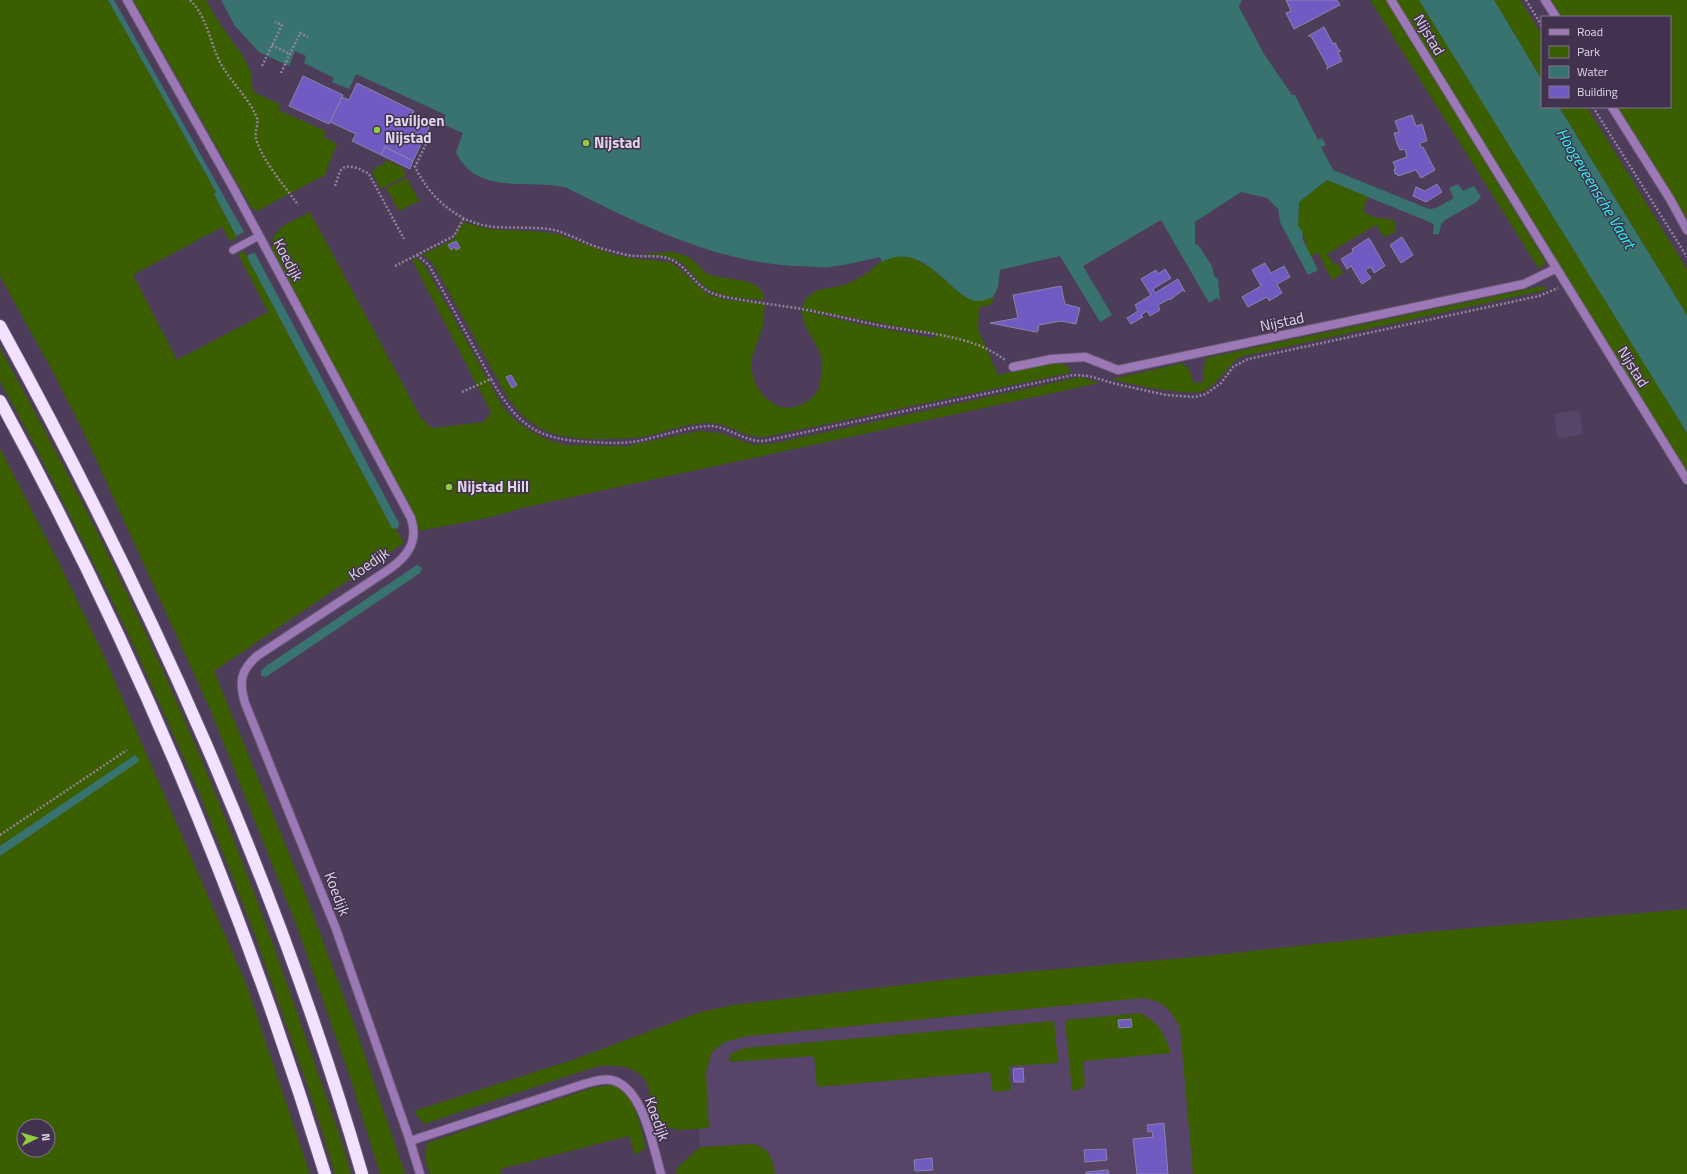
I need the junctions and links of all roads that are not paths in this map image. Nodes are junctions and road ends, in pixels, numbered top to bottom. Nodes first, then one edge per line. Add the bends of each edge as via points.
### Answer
1 (127, 0) edge
2 (1391, 0) edge
3 (1545, 0) edge
4 (1555, 16) edge
5 (1613, 108) edge
6 (1687, 230) edge
7 (259, 236) junction
8 (233, 250) dead end
9 (1556, 269) junction
10 (0, 326) edge
11 (1013, 367) road end
12 (0, 401) edge
13 (1687, 480) edge
14 (410, 1141) junction
15 (325, 1174) edge
16 (362, 1174) edge
17 (420, 1174) edge
18 (661, 1174) edge

1 - 7 street, Koedijk
2 - 9 street, Nijstad
3 - 4 street
5 - 6 street
7 - 8 lane
7 - 14 street, Koedijk via 413,526 412,541 402,558 388,570 257,656 244,671 242,684 245,703 336,929
9 - 11 street, Nijstad via 1524,284 1118,370 1085,357 1052,359
9 - 13 street, Nijstad
10 - 16 highway via 76,467 196,720 258,871 310,1011
12 - 15 highway via 104,606 196,813 264,991
14 - 17 street, Koedijk
14 - 18 street, Koedijk via 584,1084 611,1080 622,1084 638,1102

